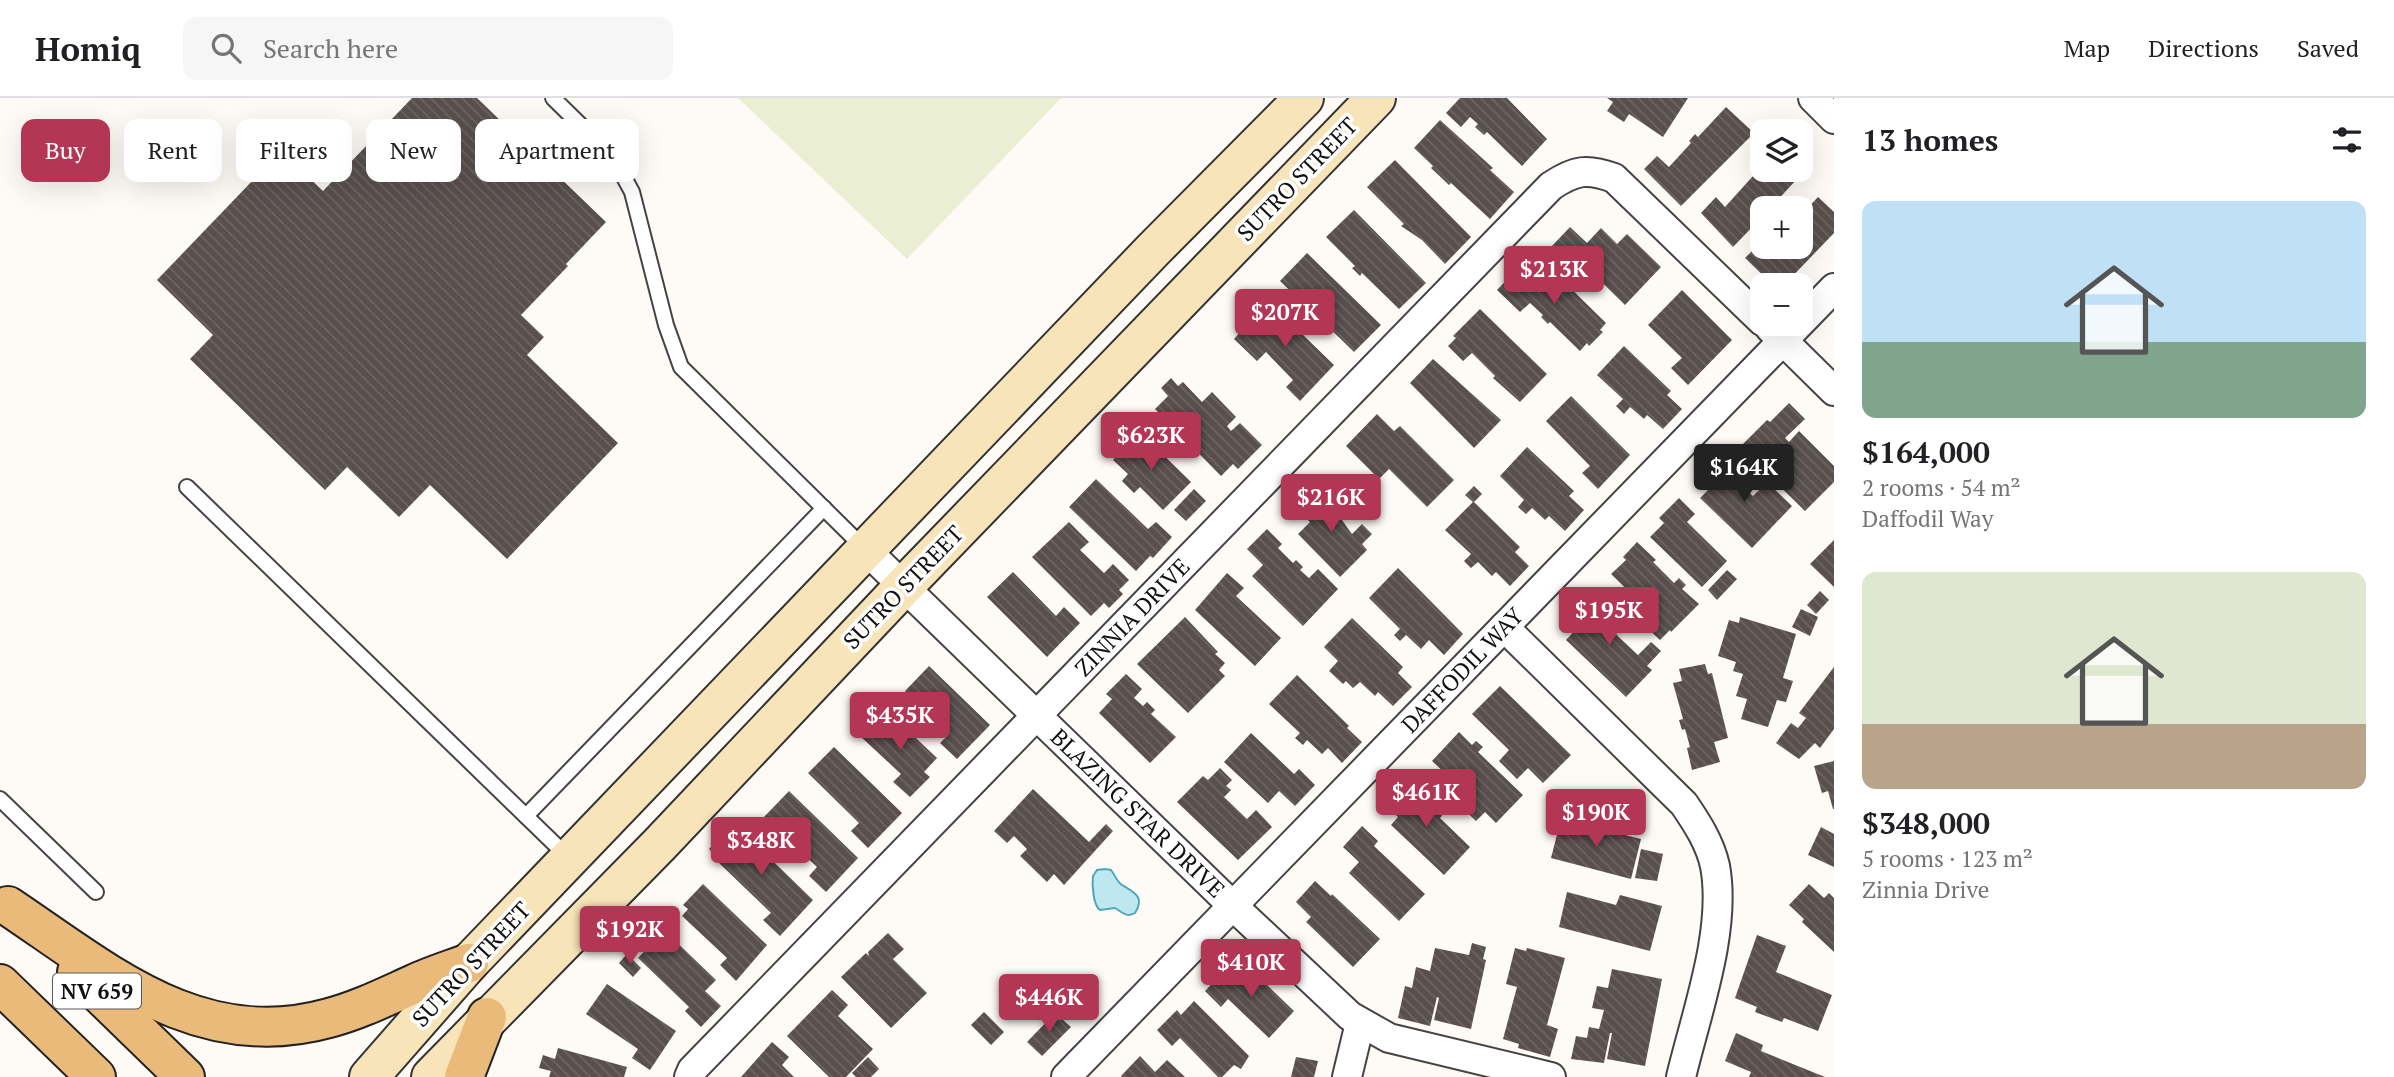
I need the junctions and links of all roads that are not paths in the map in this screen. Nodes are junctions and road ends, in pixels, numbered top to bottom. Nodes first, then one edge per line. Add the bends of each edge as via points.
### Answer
1 (553, 98) edge
2 (1304, 98) edge
3 (1376, 98) edge
4 (1813, 98) edge
5 (1834, 119) edge
6 (1834, 288) edge
7 (1750, 298) edge
8 (1813, 303) edge
9 (1773, 336) edge
10 (1790, 336) edge
11 (1834, 391) edge
12 (187, 486) dead end
13 (824, 508) junction
14 (866, 550) junction
15 (903, 587) junction
16 (1504, 627) junction
17 (1037, 715) junction
18 (0, 799) edge
19 (526, 816) junction
20 (570, 859) junction
21 (96, 892) dead end
22 (4, 902) edge
23 (600, 906) junction
24 (1233, 906) junction
25 (469, 963) junction
26 (4, 989) edge
27 (487, 1017) junction
28 (1360, 1023) junction
29 (60, 1077) edge
30 (96, 1077) edge
31 (186, 1077) edge
32 (369, 1077) edge
33 (430, 1077) edge
34 (464, 1077) edge
35 (689, 1077) edge
36 (1066, 1077) edge
37 (1348, 1077) edge
38 (1551, 1077) edge
39 (1681, 1077) edge

1 - 13 lane via 613,157 632,192 681,367
2 - 14 main road, SUTRO STREET
3 - 15 main road, SUTRO STREET
4 - 5 street
6 - 8 street, DAFFODIL WAY
7 - 17 street, ZINNIA DRIVE via 1614,177 1586,171 1567,175 1551,186
9 - 16 street, DAFFODIL WAY
10 - 11 street
12 - 19 lane
13 - 14 lane
13 - 19 lane
14 - 15 street, BLAZING STAR DRIVE
14 - 20 main road, SUTRO STREET
15 - 17 street, BLAZING STAR DRIVE
15 - 23 main road, SUTRO STREET
16 - 24 street, DAFFODIL WAY
16 - 39 street via 1684,804 1715,864 1716,935
17 - 24 street, BLAZING STAR DRIVE
17 - 35 street, ZINNIA DRIVE
18 - 21 lane
19 - 20 lane
20 - 23 main road via 576,882
20 - 25 main road, SUTRO STREET
22 - 25 main road via 149,998 196,1017 239,1026 326,1019
22 - 31 main road, NV 659
23 - 27 main road, SUTRO STREET
24 - 28 street, BLAZING STAR DRIVE
24 - 36 street, DAFFODIL WAY
25 - 32 main road, SUTRO STREET
26 - 29 main road
26 - 30 main road, NV 659
27 - 33 main road, SUTRO STREET
27 - 34 main road
28 - 37 street
28 - 38 street, BLAZING STAR DRIVE via 1402,1042

